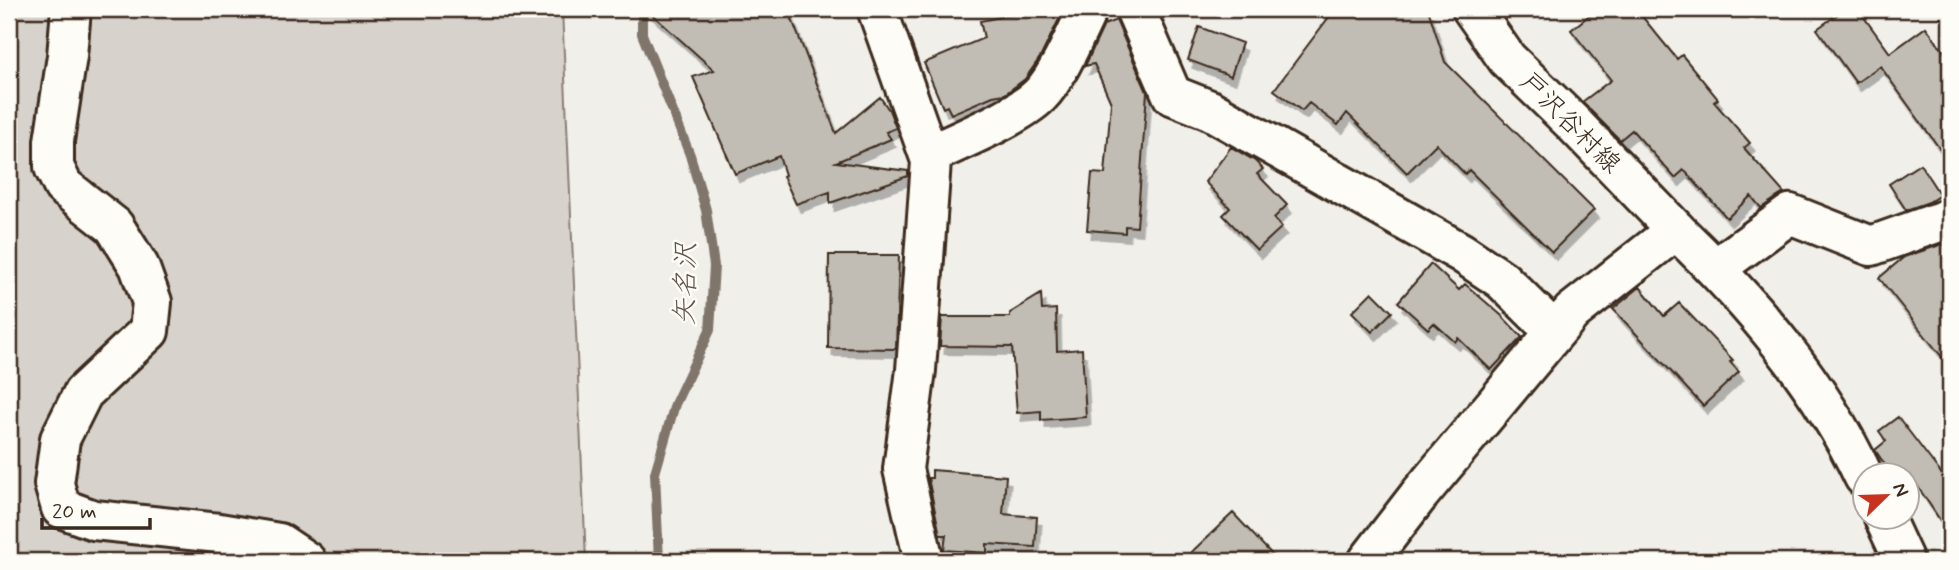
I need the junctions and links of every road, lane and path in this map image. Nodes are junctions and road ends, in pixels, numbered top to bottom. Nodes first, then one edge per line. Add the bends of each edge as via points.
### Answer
1 (71, 9) edge
2 (884, 9) edge
3 (1088, 9) edge
4 (1135, 9) edge
5 (1472, 9) edge
6 (929, 155) junction
7 (1950, 218) edge
8 (1676, 230) junction
9 (1716, 268) junction
10 (1555, 332) junction
11 (1855, 462) edge
12 (1891, 532) edge
13 (306, 561) edge
14 (924, 561) edge
15 (1368, 561) edge
16 (1904, 561) edge

1 - 13 street via 54,167 63,186 114,226 139,266 152,302 149,331 83,393 60,439 54,484 61,508 94,520 279,543
2 - 6 street
3 - 6 street via 1040,96
4 - 10 street via 1172,95 1210,110 1462,253 1502,279
5 - 8 street, 戸沢谷村線 via 1507,59
6 - 14 street via 916,370 903,469
7 - 9 street via 1871,246 1790,214
8 - 9 street, 戸沢谷村線
8 - 10 street via 1572,312
9 - 11 street, 戸沢谷村線 via 1800,367
10 - 15 street
12 - 16 street

